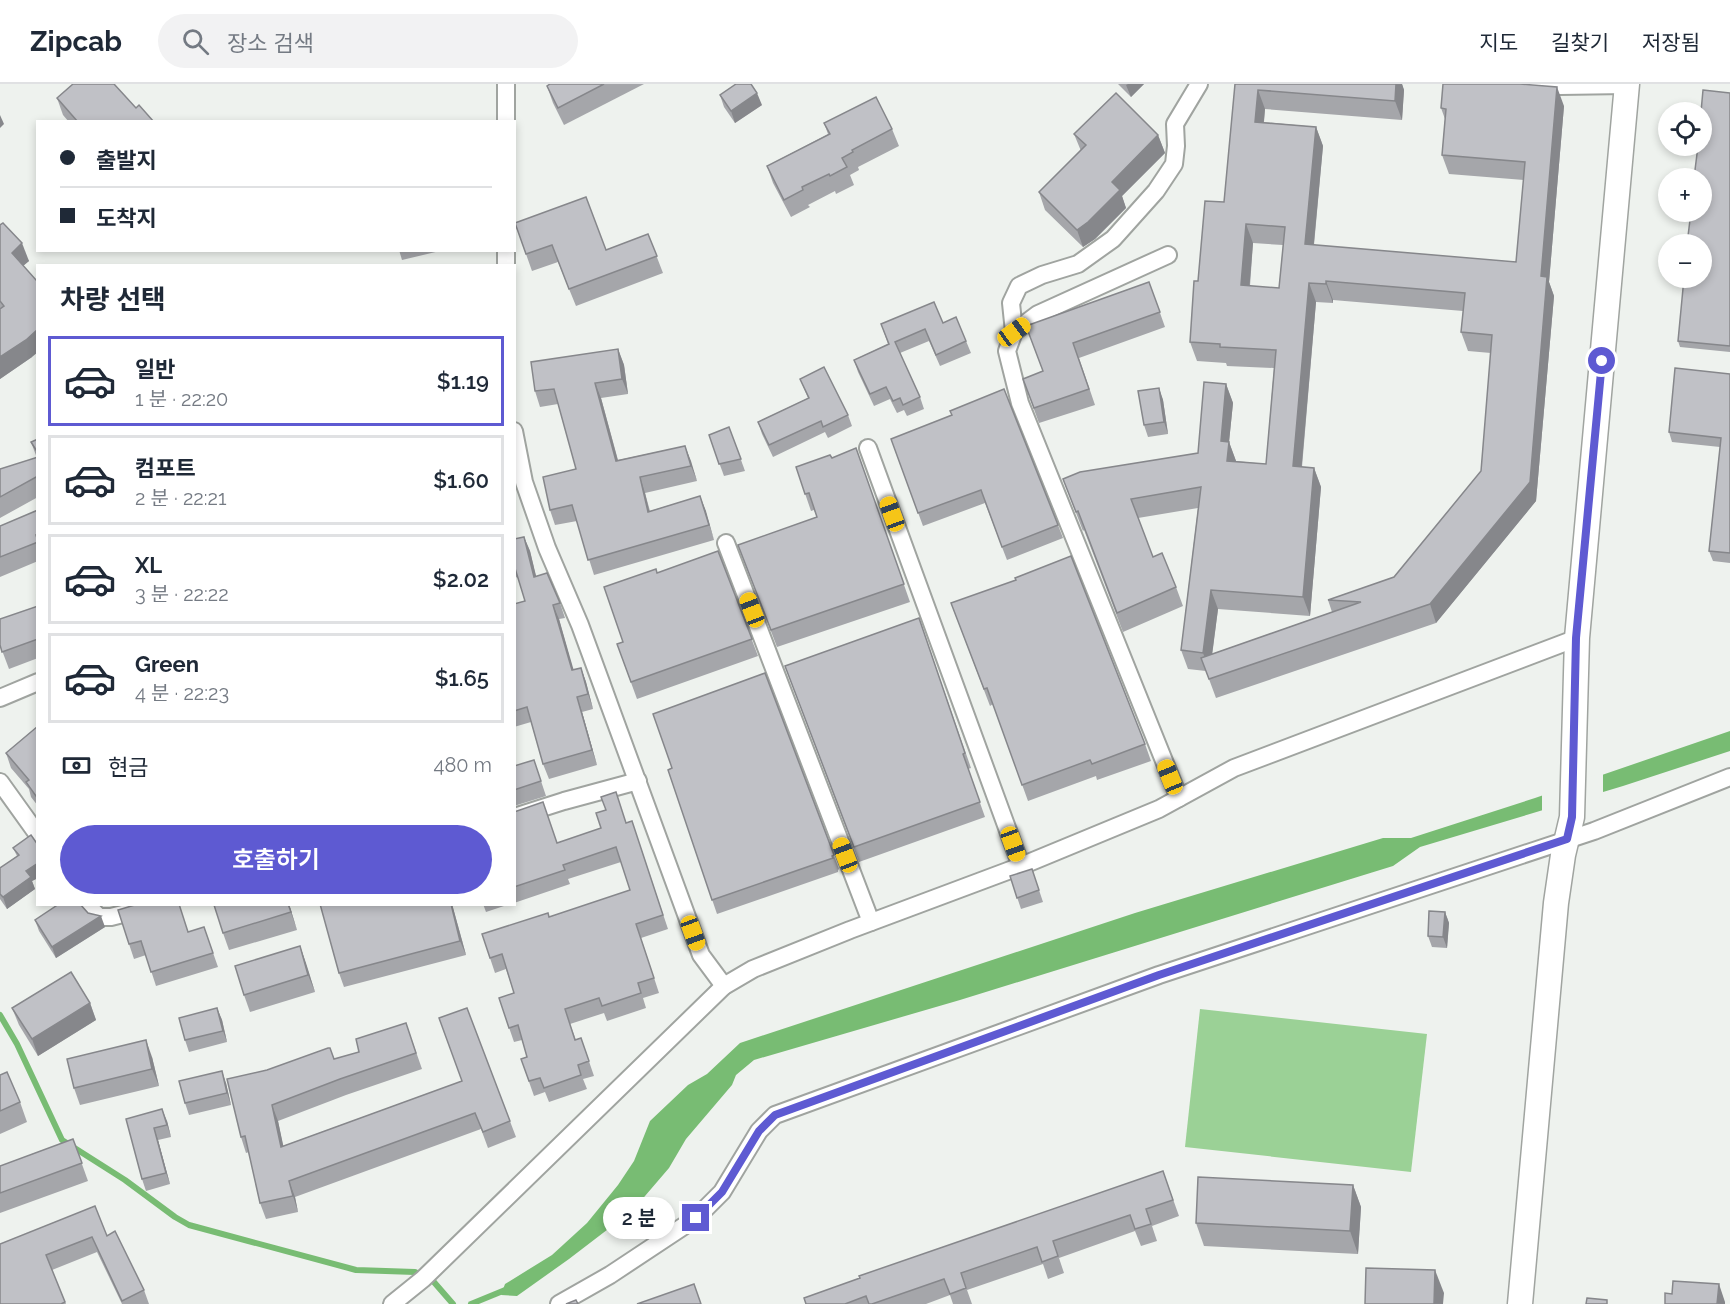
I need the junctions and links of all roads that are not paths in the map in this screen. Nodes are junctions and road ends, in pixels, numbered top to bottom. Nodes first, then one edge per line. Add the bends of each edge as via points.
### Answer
1 (506, 84) edge
2 (1199, 84) edge
3 (1535, 84) edge
4 (1627, 84) edge
5 (506, 120) edge
6 (1168, 255) dead end
7 (1014, 332) junction
8 (516, 441) edge
9 (868, 448) dead end
10 (726, 543) dead end
11 (1576, 638) junction
12 (36, 683) edge
13 (0, 698) edge
14 (1730, 777) edge
15 (638, 781) junction
16 (0, 782) edge
17 (1179, 798) junction
18 (516, 816) edge
19 (1569, 828) junction
20 (36, 832) edge
21 (1021, 866) junction
22 (88, 906) edge
23 (154, 906) edge
24 (871, 922) junction
25 (724, 986) junction
26 (392, 1304) edge
27 (559, 1304) edge
28 (1521, 1304) edge

1 - 5 street
2 - 7 street via 1175,124 1174,164 1156,191 1113,239 1078,264 1019,286 1011,303
3 - 4 street
4 - 11 street
6 - 7 street via 1038,314
7 - 17 street via 1007,351 1020,403
8 - 15 street via 524,482 547,548
9 - 21 street
10 - 24 street
11 - 17 street via 1234,768
11 - 19 street
12 - 13 street
14 - 19 street
15 - 18 street
15 - 25 street via 701,955
16 - 20 street
17 - 21 street
19 - 27 street via 775,1115 759,1131 722,1192 696,1218
19 - 28 street via 1556,903
21 - 24 street
22 - 23 street via 99,917 111,917
24 - 25 street via 753,969
25 - 26 street via 426,1276

